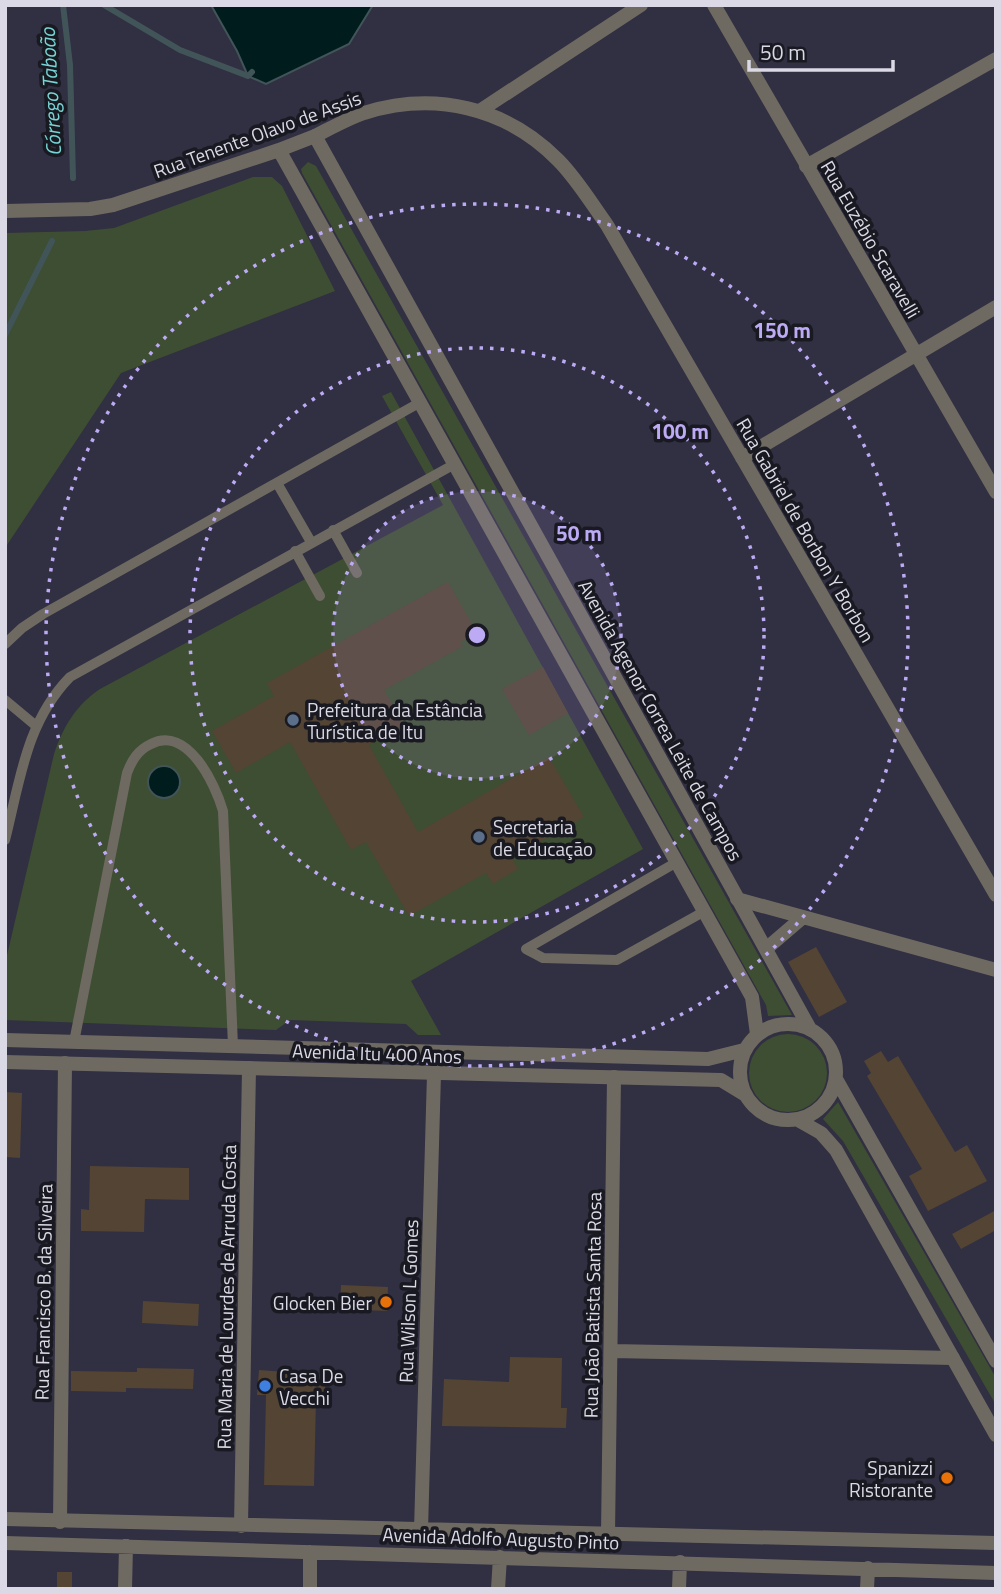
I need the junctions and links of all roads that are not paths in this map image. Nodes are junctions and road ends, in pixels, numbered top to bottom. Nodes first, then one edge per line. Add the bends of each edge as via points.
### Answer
1 (641, 5) edge
2 (714, 5) edge
3 (996, 59) edge
4 (481, 110) junction
5 (315, 136) junction
6 (279, 150) junction
7 (806, 166) junction
8 (5, 211) edge
9 (996, 307) edge
10 (916, 354) junction
11 (419, 403) junction
12 (742, 458) junction
13 (453, 465) junction
14 (277, 483) junction
15 (996, 492) edge
16 (333, 530) junction
17 (311, 542) junction
18 (295, 551) junction
19 (356, 573) dead end
20 (320, 596) dead end
21 (5, 644) edge
22 (5, 700) edge
23 (35, 725) junction
24 (5, 840) edge
25 (996, 861) edge
26 (677, 862) junction
27 (979, 865) junction
28 (996, 895) edge
29 (737, 899) junction
30 (705, 911) junction
31 (802, 918) junction
32 (767, 948) junction
33 (996, 970) edge
34 (810, 1029) junction
35 (757, 1034) junction
36 (5, 1040) edge
37 (74, 1042) junction
38 (233, 1046) junction
39 (744, 1050) junction
40 (5, 1062) edge
41 (65, 1063) junction
42 (249, 1068) junction
43 (433, 1074) junction
44 (614, 1077) junction
45 (836, 1079) junction
46 (744, 1094) junction
47 (798, 1119) junction
48 (612, 1351) junction
49 (953, 1359) junction
50 (996, 1361) edge
51 (996, 1435) edge
52 (5, 1519) edge
53 (60, 1522) junction
54 (241, 1526) junction
55 (421, 1530) junction
56 (608, 1534) junction
57 (5, 1543) edge
58 (996, 1543) edge
59 (126, 1546) junction
60 (310, 1552) junction
61 (500, 1557) junction
62 (680, 1562) junction
63 (868, 1568) junction
64 (996, 1573) edge
65 (125, 1589) edge
66 (310, 1589) edge
67 (498, 1589) edge
68 (679, 1589) edge
69 (867, 1589) edge

1 - 4 street
2 - 7 street, Rua Euzébio Scaravelli
3 - 7 street
4 - 5 street, Rua Tenente Olavo de Assis via 424,103 393,106 362,114
4 - 12 street, Rua Gabriel de Borbon Y Borbon via 526,132 580,187 607,225
5 - 6 street, Rua Tenente Olavo de Assis
5 - 29 street, Avenida Agenor Correa Leite de Campos
6 - 8 street, Rua Tenente Olavo de Assis via 113,205
6 - 11 street
7 - 10 street, Rua Euzébio Scaravelli
9 - 10 street
10 - 12 street
10 - 15 street, Rua Euzébio Scaravelli
11 - 13 street
11 - 14 lane
12 - 27 street, Rua Gabriel de Borbon Y Borbon
13 - 16 lane
13 - 26 street
14 - 17 lane
14 - 21 lane via 43,614
16 - 17 lane
16 - 19 lane
17 - 18 lane
18 - 20 lane
18 - 23 lane via 70,677
22 - 23 lane
23 - 24 lane
25 - 27 street
26 - 30 street
26 - 30 lane via 526,949 543,958 617,960
27 - 28 street, Rua Gabriel de Borbon Y Borbon
29 - 31 street
29 - 32 street, Avenida Agenor Correa Leite de Campos
30 - 35 street via 752,997
31 - 32 street
31 - 33 street
32 - 34 street, Avenida Agenor Correa Leite de Campos
34 - 35 street via 789,1024
34 - 45 street via 832,1051
35 - 39 street
36 - 37 street, Avenida Itu 400 Anos
37 - 38 street, Avenida Itu 400 Anos
37 - 38 lane via 127,773 138,752 160,739 183,744 194,755 219,795 223,811
38 - 39 street, Avenida Itu 400 Anos via 708,1059
39 - 46 street via 739,1072
40 - 41 street, Avenida Itu 400 Anos
41 - 42 street, Avenida Itu 400 Anos
41 - 53 street, Rua Francisco B. da Silveira
42 - 43 street, Avenida Itu 400 Anos
42 - 54 street, Rua Maria de Lourdes de Arruda Costa
43 - 44 street, Avenida Itu 400 Anos
43 - 55 street, Rua Wilson L Gomes
44 - 46 street, Avenida Itu 400 Anos via 721,1080
44 - 48 street, Rua João Batista Santa Rosa
45 - 47 street via 822,1106
45 - 50 street
46 - 47 street via 772,1118
47 - 49 street via 821,1133 836,1150
48 - 49 street
48 - 56 street, Rua João Batista Santa Rosa
49 - 51 street
52 - 53 street, Avenida Adolfo Augusto Pinto
53 - 54 street, Avenida Adolfo Augusto Pinto
54 - 55 street, Avenida Adolfo Augusto Pinto
55 - 56 street, Avenida Adolfo Augusto Pinto
56 - 58 street, Avenida Adolfo Augusto Pinto
57 - 59 street, Avenida Adolfo Augusto Pinto
59 - 60 street, Avenida Adolfo Augusto Pinto
59 - 65 street
60 - 61 street, Avenida Adolfo Augusto Pinto
60 - 66 street
61 - 62 street, Avenida Adolfo Augusto Pinto
61 - 67 street
62 - 63 street, Avenida Adolfo Augusto Pinto
62 - 68 street
63 - 64 street, Avenida Adolfo Augusto Pinto
63 - 69 street

